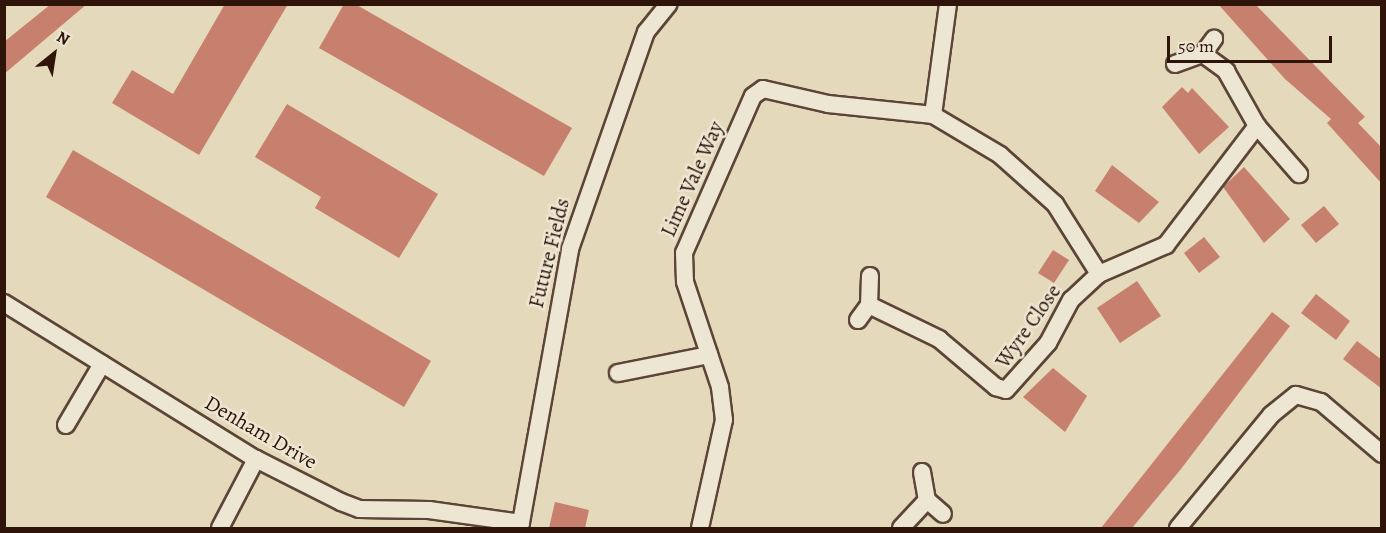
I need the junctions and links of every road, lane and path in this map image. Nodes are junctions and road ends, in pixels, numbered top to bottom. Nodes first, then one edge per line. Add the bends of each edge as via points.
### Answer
1 (669, 4) edge
2 (948, 4) edge
3 (1214, 39) dead end
4 (1203, 54) junction
5 (1174, 64) dead end
6 (933, 115) junction
7 (1257, 126) junction
8 (1299, 174) dead end
9 (1099, 274) junction
10 (870, 276) dead end
11 (4, 303) edge
12 (869, 305) junction
13 (858, 320) dead end
14 (709, 355) junction
15 (102, 364) junction
16 (618, 373) dead end
17 (66, 425) dead end
18 (1382, 454) edge
19 (256, 459) junction
20 (922, 472) dead end
21 (927, 500) junction
22 (943, 514) dead end
23 (520, 526) edge
24 (220, 528) edge
25 (700, 528) edge
26 (901, 528) edge
27 (1178, 528) edge

1 - 23 street, Future Fields via 646,32 570,249
2 - 6 street
3 - 4 street
4 - 5 street
4 - 7 street via 1226,71
6 - 9 street via 1000,155 1055,204
6 - 14 street, Lime Vale Way via 828,104 763,89 753,96 684,253 685,282
7 - 8 street
7 - 9 street via 1166,244
9 - 12 street, Wyre Close via 1071,300 1048,343 1006,390 996,387 939,339
10 - 12 street
11 - 15 street, Denham Drive
12 - 13 street
14 - 16 street
14 - 25 street, Lime Vale Way via 724,420
15 - 17 street
15 - 19 street, Denham Drive
18 - 27 street via 1321,402 1296,395 1271,415
19 - 23 street, Denham Drive via 359,509 429,510
19 - 24 street
20 - 21 street
21 - 22 street
21 - 26 street

